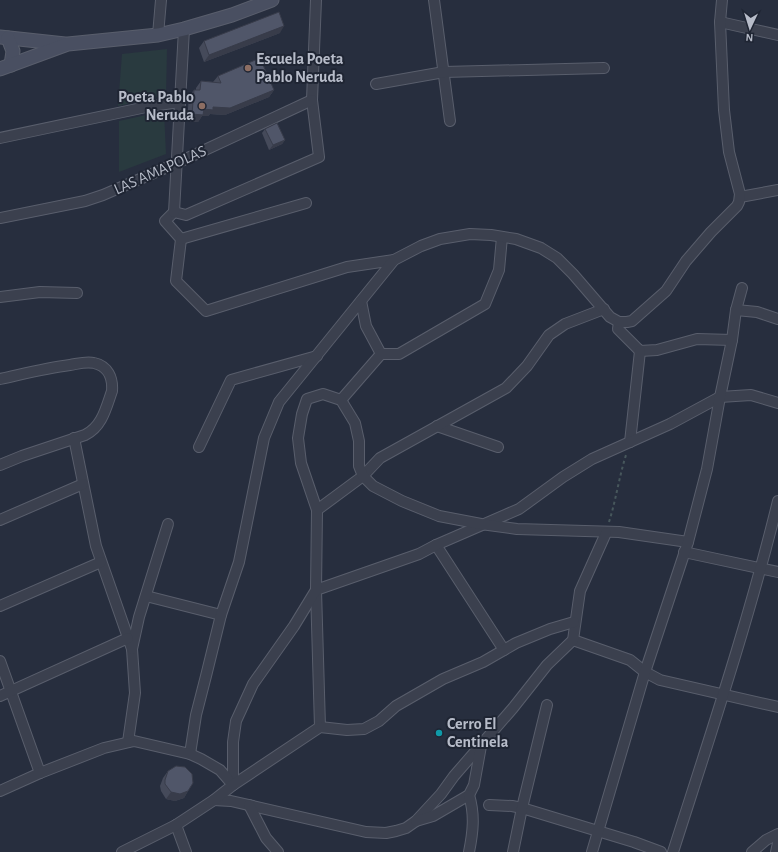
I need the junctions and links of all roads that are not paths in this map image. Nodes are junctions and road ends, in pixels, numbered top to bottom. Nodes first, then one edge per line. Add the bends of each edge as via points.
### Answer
1 (161, 0) edge
2 (272, 0) edge
3 (316, 0) edge
4 (434, 0) edge
5 (722, 0) edge
6 (720, 22) junction
7 (184, 29) junction
8 (158, 34) junction
9 (778, 35) edge
10 (4, 38) edge
11 (68, 44) junction
12 (5, 67) edge
13 (604, 68) dead end
14 (444, 72) junction
15 (376, 84) dead end
16 (312, 100) junction
17 (180, 102) junction
18 (450, 121) dead end
19 (0, 138) edge
20 (177, 163) junction
21 (778, 190) edge
22 (740, 197) junction
23 (306, 203) dead end
24 (174, 212) junction
25 (0, 218) edge
26 (502, 237) junction
27 (181, 239) junction
28 (394, 260) junction
29 (742, 288) dead end
30 (77, 293) dead end
31 (0, 297) edge
32 (361, 301) junction
33 (604, 309) junction
34 (736, 310) junction
35 (778, 319) edge
36 (619, 322) junction
37 (732, 340) junction
38 (640, 351) junction
39 (382, 354) junction
40 (317, 356) junction
41 (0, 379) edge
42 (720, 397) junction
43 (341, 400) junction
44 (778, 403) edge
45 (437, 426) junction
46 (74, 438) junction
47 (630, 442) junction
48 (198, 447) dead end
49 (498, 447) dead end
50 (0, 465) edge
51 (363, 476) junction
52 (83, 484) junction
53 (778, 501) edge
54 (317, 510) junction
55 (0, 520) edge
56 (168, 524) dead end
57 (485, 525) junction
58 (606, 532) junction
59 (688, 542) junction
60 (436, 545) junction
61 (684, 552) junction
62 (101, 562) junction
63 (761, 569) junction
64 (778, 572) edge
65 (316, 590) junction
66 (146, 596) junction
67 (0, 606) edge
68 (221, 615) junction
69 (574, 622) junction
70 (128, 638) junction
71 (573, 640) junction
72 (132, 649) junction
73 (504, 650) junction
74 (0, 661) edge
75 (645, 672) junction
76 (11, 691) junction
77 (724, 694) junction
78 (0, 696) edge
79 (548, 705) dead end
80 (778, 707) edge
81 (320, 727) junction
82 (128, 742) junction
83 (482, 745) junction
84 (190, 754) junction
85 (40, 773) junction
86 (233, 785) junction
87 (0, 791) edge
88 (469, 795) junction
89 (214, 800) junction
90 (249, 805) junction
91 (489, 805) dead end
92 (522, 808) junction
93 (416, 821) junction
94 (176, 825) junction
95 (598, 831) junction
96 (778, 834) edge
97 (778, 843) edge
98 (122, 852) edge
99 (186, 852) edge
100 (278, 852) edge
101 (469, 852) edge
102 (513, 852) edge
103 (592, 852) edge
104 (661, 852) edge
105 (673, 852) edge
106 (752, 852) edge
107 (776, 852) edge

1 - 8 street
2 - 7 street
3 - 16 street
4 - 14 street
5 - 6 street
6 - 9 street
6 - 22 street via 726,133
7 - 8 street
7 - 17 street
8 - 11 street
10 - 11 street
10 - 12 street via 13,51
11 - 12 street
13 - 14 street
14 - 15 street
14 - 18 street
16 - 20 street, LAS AMAPOLAS
16 - 24 street via 319,157 186,215
17 - 19 street
17 - 20 street
20 - 24 street
20 - 25 street, LAS AMAPOLAS via 85,201
21 - 22 street
22 - 36 street via 737,206 686,261 666,291 632,321
23 - 27 street
24 - 27 street via 165,221
26 - 28 street via 470,234 440,239
26 - 33 street via 516,239 550,253
26 - 39 street via 499,270 485,304 399,354
27 - 28 street via 176,280 206,311 347,267
28 - 32 street
29 - 34 street
30 - 31 street via 40,292
32 - 39 street via 366,326
32 - 40 street
33 - 36 street via 610,317
33 - 45 street via 565,324 549,335 527,366 506,388
34 - 35 street via 757,312
34 - 37 street
36 - 38 street via 618,329
37 - 38 street via 697,339 656,350
37 - 42 street
38 - 47 street
39 - 43 street
40 - 48 street via 231,380
40 - 68 street via 279,402 264,438 239,562
41 - 46 street via 84,363 94,363 103,367 110,375 113,386 100,423 90,432
42 - 44 street via 752,395
42 - 47 street
42 - 59 street via 707,469
43 - 51 street via 355,423 359,441 359,466
43 - 54 street via 324,394 307,399 302,414 298,438 301,463
45 - 49 street
45 - 51 street via 380,458
46 - 50 street
46 - 52 street
47 - 57 street via 592,459 519,509
51 - 54 street
51 - 57 street via 372,486 439,516
52 - 55 street
52 - 62 street
53 - 63 street
54 - 65 street
56 - 66 street
57 - 58 street via 518,529
57 - 60 street
58 - 59 street
58 - 69 street via 580,591
59 - 61 street
60 - 65 street via 388,566
60 - 73 street
61 - 63 street
61 - 75 street
62 - 67 street
62 - 70 street
63 - 64 street
63 - 77 street
65 - 81 street
65 - 86 street via 253,684 236,721 233,742
66 - 68 street
66 - 72 street
68 - 84 street via 196,715
69 - 71 street
69 - 73 street via 516,642
70 - 72 street
70 - 76 street
71 - 75 street via 630,660
71 - 83 street via 547,665
72 - 82 street via 135,693
73 - 81 street via 443,679 396,706 379,721 364,729
74 - 76 street
75 - 77 street via 660,680
75 - 95 street
76 - 78 street
76 - 85 street
77 - 80 street
77 - 105 street
79 - 92 street
81 - 86 street
82 - 84 street via 142,742
82 - 85 street via 104,748
83 - 88 street via 474,785
83 - 93 street
84 - 86 street via 211,763
85 - 87 street
86 - 89 street
88 - 93 street via 433,816
88 - 101 street via 473,822
89 - 90 street
89 - 94 street
90 - 93 street via 371,833 396,831
90 - 100 street via 266,838
91 - 92 street
92 - 95 street
92 - 102 street
94 - 98 street
94 - 99 street
95 - 103 street
95 - 104 street
96 - 106 street
97 - 107 street

